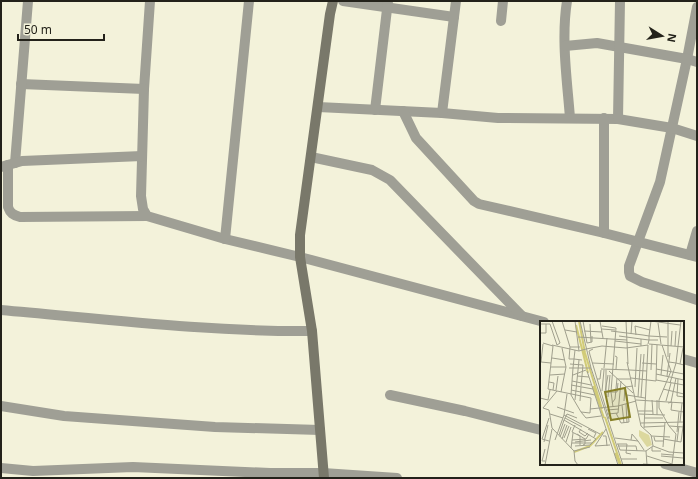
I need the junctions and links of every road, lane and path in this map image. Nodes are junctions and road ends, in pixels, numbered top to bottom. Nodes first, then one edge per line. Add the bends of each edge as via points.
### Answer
1 (28, 1) edge
2 (150, 1) edge
3 (249, 1) edge
4 (333, 1) edge
5 (343, 1) edge
6 (456, 1) edge
7 (503, 1) edge
8 (567, 1) edge
9 (620, 1) edge
10 (388, 4) edge
11 (697, 7) edge
12 (454, 17) junction
13 (501, 21) dead end
14 (565, 46) junction
15 (620, 47) junction
16 (692, 60) edge
17 (21, 84) junction
18 (144, 89) junction
19 (318, 107) junction
20 (376, 110) junction
21 (403, 111) junction
22 (442, 113) junction
23 (570, 118) junction
24 (604, 118) junction
25 (618, 119) junction
26 (672, 128) junction
27 (697, 136) edge
28 (142, 156) junction
29 (311, 157) junction
30 (8, 165) edge
31 (147, 216) junction
32 (697, 231) edge
33 (604, 233) junction
34 (224, 239) junction
35 (638, 243) junction
36 (693, 256) edge
37 (300, 257) junction
38 (697, 300) edge
39 (1, 310) edge
40 (522, 316) junction
41 (540, 321) edge
42 (312, 331) junction
43 (684, 359) edge
44 (697, 363) edge
45 (390, 395) dead end
46 (1, 406) edge
47 (540, 427) edge
48 (320, 430) junction
49 (669, 465) edge
50 (1, 468) edge
51 (697, 473) edge
52 (324, 475) edge
53 (397, 478) edge

1 - 17 street
2 - 18 street
3 - 34 street
4 - 19 street
5 - 10 street
6 - 12 street
7 - 13 street
8 - 14 street
9 - 15 street
10 - 12 street
10 - 20 street
11 - 16 street
12 - 22 street
14 - 15 street via 598,43
14 - 23 street
15 - 16 street
15 - 25 street
16 - 26 street
17 - 18 street
17 - 30 street
18 - 28 street
19 - 20 street
19 - 29 street
20 - 21 street
21 - 22 street
21 - 33 street via 416,138 474,201
22 - 23 street via 498,118
23 - 24 street
24 - 25 street
24 - 33 street
25 - 26 street
26 - 27 street
26 - 35 street via 659,187
28 - 30 street
28 - 31 street via 141,196
29 - 37 street via 300,235
29 - 40 street via 372,170 390,180
30 - 31 street via 8,206 15,216
31 - 34 street
32 - 36 street
33 - 35 street
34 - 37 street
35 - 36 street
35 - 38 street via 629,266 630,276
37 - 40 street
37 - 42 street
39 - 42 street via 200,328
40 - 41 street
42 - 48 street
43 - 44 street
45 - 47 street
46 - 48 street via 72,417 215,427
48 - 52 street
49 - 51 street
50 - 52 street via 33,471 133,467
52 - 53 street

